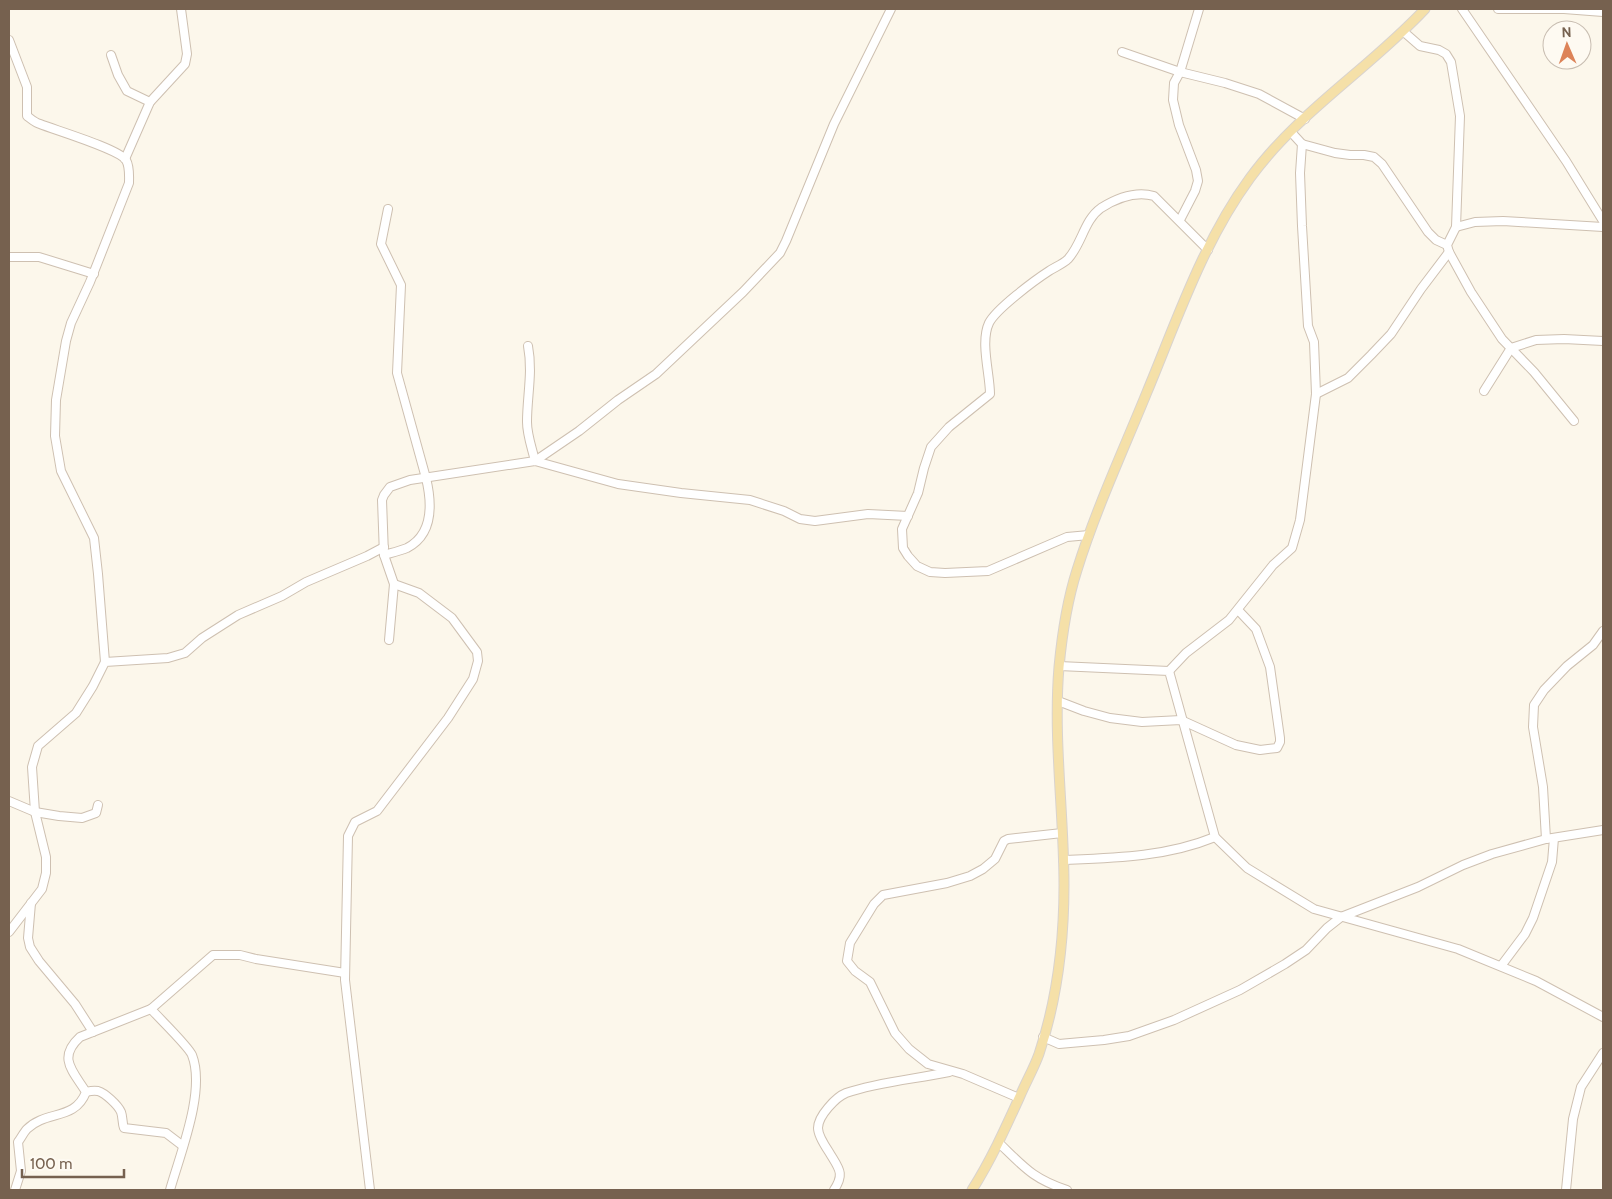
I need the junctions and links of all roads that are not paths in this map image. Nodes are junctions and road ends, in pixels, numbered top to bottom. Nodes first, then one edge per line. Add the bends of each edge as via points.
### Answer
1 (181, 9) edge
2 (891, 9) edge
3 (1199, 9) edge
4 (1425, 9) edge
5 (1462, 9) edge
6 (1498, 9) edge
7 (1603, 12) edge
8 (1404, 32) junction
9 (9, 40) edge
10 (1122, 52) dead end
11 (111, 55) dead end
12 (1180, 72) junction
13 (150, 102) junction
14 (1305, 119) junction
15 (1291, 132) junction
16 (1302, 144) junction
17 (125, 159) junction
18 (388, 209) dead end
19 (1180, 220) junction
20 (1603, 221) edge
21 (1456, 227) junction
22 (1603, 227) edge
23 (1448, 248) junction
24 (1208, 250) junction
25 (9, 257) edge
26 (94, 274) junction
27 (1603, 341) edge
28 (528, 346) dead end
29 (1511, 348) junction
30 (1484, 391) dead end
31 (1316, 394) junction
32 (1574, 421) dead end
33 (535, 461) junction
34 (426, 478) junction
35 (908, 516) junction
36 (1089, 535) junction
37 (384, 551) junction
38 (394, 584) junction
39 (1238, 610) junction
40 (1603, 631) edge
41 (389, 640) dead end
42 (105, 662) junction
43 (1059, 666) junction
44 (1168, 671) junction
45 (1058, 701) junction
46 (1181, 720) junction
47 (9, 802) edge
48 (98, 804) dead end
49 (35, 812) junction
50 (1603, 830) edge
51 (1062, 834) junction
52 (1214, 837) junction
53 (1550, 839) junction
54 (1063, 860) junction
55 (31, 902) junction
56 (1342, 917) junction
57 (9, 932) edge
58 (1502, 966) junction
59 (345, 973) junction
60 (151, 1009) junction
61 (1603, 1017) edge
62 (93, 1032) junction
63 (1043, 1037) junction
64 (1603, 1053) edge
65 (951, 1071) junction
66 (86, 1092) junction
67 (1020, 1098) junction
68 (9, 1141) edge
69 (18, 1142) junction
70 (999, 1144) junction
71 (183, 1146) junction
72 (15, 1190) edge
73 (170, 1190) edge
74 (370, 1190) edge
75 (834, 1190) edge
76 (972, 1190) edge
77 (1067, 1190) edge
78 (1566, 1190) edge

1 - 13 street via 187,54 185,64
2 - 33 street via 834,124 780,253 656,374
3 - 12 street
4 - 8 main road
5 - 20 street
6 - 7 street
8 - 14 main road
8 - 21 street via 1420,46 1446,54 1451,62 1460,116
9 - 17 street via 27,87 27,116 38,124 61,130
10 - 12 street
11 - 13 street via 127,91
12 - 14 street via 1259,94
12 - 19 street via 1174,83 1173,100 1198,181
13 - 17 street
14 - 15 main road
15 - 16 street
15 - 24 main road via 1250,178 1224,217
16 - 23 street via 1350,156 1374,157 1428,232
16 - 31 street via 1302,226
17 - 26 street via 129,183
18 - 34 street via 381,244 401,285 398,372
19 - 24 street
19 - 35 street via 1154,196 1145,193 1112,202 1091,219 1068,260 1048,271 990,320 985,345 990,394 949,427 931,447
21 - 22 street via 1475,222 1503,221
21 - 23 street
23 - 29 street via 1471,292
23 - 31 street via 1391,334 1348,378
24 - 36 main road
25 - 26 street via 39,258
26 - 42 street via 66,341 56,400 55,436 61,471 94,538
27 - 29 street via 1536,340
28 - 33 street via 527,421
29 - 30 street
29 - 32 street
31 - 39 street via 1300,520 1292,548 1273,565
33 - 34 street
33 - 35 street via 618,484 750,500 800,519 815,521 868,514
34 - 37 street via 430,514 423,532 406,548
34 - 37 street via 390,487 384,495
35 - 36 street via 902,529 903,548 908,556 917,566 945,574 988,571 1067,537
36 - 43 main road via 1076,573
37 - 38 street
37 - 42 street via 306,582 232,618 185,653 168,658
38 - 41 street
38 - 59 street via 419,593 452,618 477,652 478,661 473,679 442,726 377,811 355,822 348,836
39 - 44 street
39 - 46 street via 1256,628 1270,667 1280,742 1276,748 1260,750 1236,745
40 - 53 street via 1593,645 1544,690 1534,705 1533,727
42 - 49 street via 76,714 38,746 32,767
43 - 44 street
43 - 45 main road
44 - 46 street
45 - 46 street via 1110,718 1142,722
45 - 51 main road
46 - 52 street
47 - 49 street
48 - 49 street via 96,813 82,818
49 - 55 street via 46,857 46,873 42,889
50 - 53 street
51 - 54 main road
51 - 65 street via 1008,839 995,859 970,876 883,895 850,943 847,961 870,982 895,1033 928,1064
52 - 54 street via 1173,851 1121,858
52 - 56 street via 1247,868 1314,909
53 - 56 street via 1485,857
53 - 58 street via 1552,862 1533,918
54 - 63 main road via 1062,941 1052,1006
55 - 57 street
55 - 62 street via 30,947
56 - 58 street via 1458,949
56 - 63 street via 1326,928 1306,950 1285,964 1240,990 1174,1020 1130,1036 1104,1040 1058,1044
58 - 61 street via 1536,980
59 - 60 street via 240,954 213,955
59 - 74 street
60 - 62 street
60 - 71 street via 192,1054 197,1079
62 - 66 street via 80,1037 68,1052 68,1064
63 - 67 main road
64 - 78 street via 1581,1087 1573,1120
65 - 67 street
65 - 75 street via 844,1094 823,1112 818,1128 840,1174
66 - 69 street via 71,1111 28,1128
66 - 71 street via 100,1091 118,1108 123,1114 124,1128 166,1133
67 - 70 main road
68 - 69 street
69 - 72 street via 21,1171
70 - 76 main road
70 - 77 street via 1030,1173
71 - 73 street

